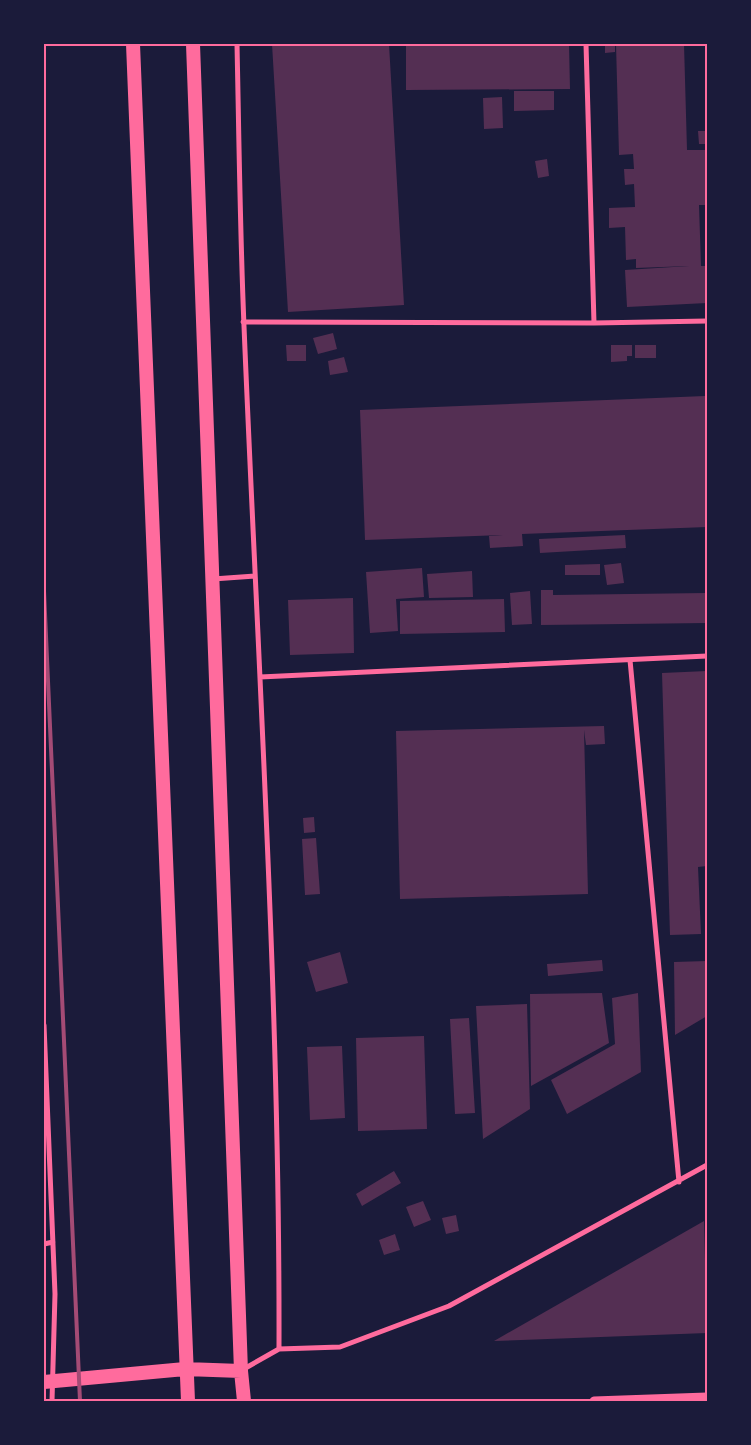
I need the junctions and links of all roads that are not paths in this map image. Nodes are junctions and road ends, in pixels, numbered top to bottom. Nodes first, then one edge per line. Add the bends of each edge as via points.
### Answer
1 (133, 44) edge
2 (193, 44) edge
3 (237, 44) edge
4 (586, 44) edge
5 (707, 321) edge
6 (243, 322) junction
7 (594, 324) junction
8 (255, 576) junction
9 (213, 579) junction
10 (707, 656) edge
11 (630, 660) junction
12 (260, 677) junction
13 (44, 1025) edge
14 (707, 1165) edge
15 (679, 1182) junction
16 (53, 1242) junction
17 (44, 1244) edge
18 (279, 1349) junction
19 (186, 1369) junction
20 (240, 1371) junction
21 (49, 1381) edge
22 (707, 1396) edge
23 (664, 1400) edge
24 (52, 1401) edge
25 (188, 1401) edge
26 (244, 1401) edge
27 (594, 1401) edge

1 - 19 highway
2 - 9 highway
3 - 6 street
4 - 7 street
5 - 7 street
6 - 7 street
6 - 8 street
8 - 9 street
8 - 12 street
9 - 20 highway
10 - 11 street
11 - 12 street
11 - 15 street
12 - 18 street via 280,1201
13 - 16 street
14 - 15 street
15 - 18 street via 449,1306 340,1347
16 - 17 street
16 - 21 street
18 - 20 street
19 - 20 highway
19 - 21 highway
19 - 25 highway
20 - 26 highway
21 - 24 street
22 - 23 street
23 - 27 street

